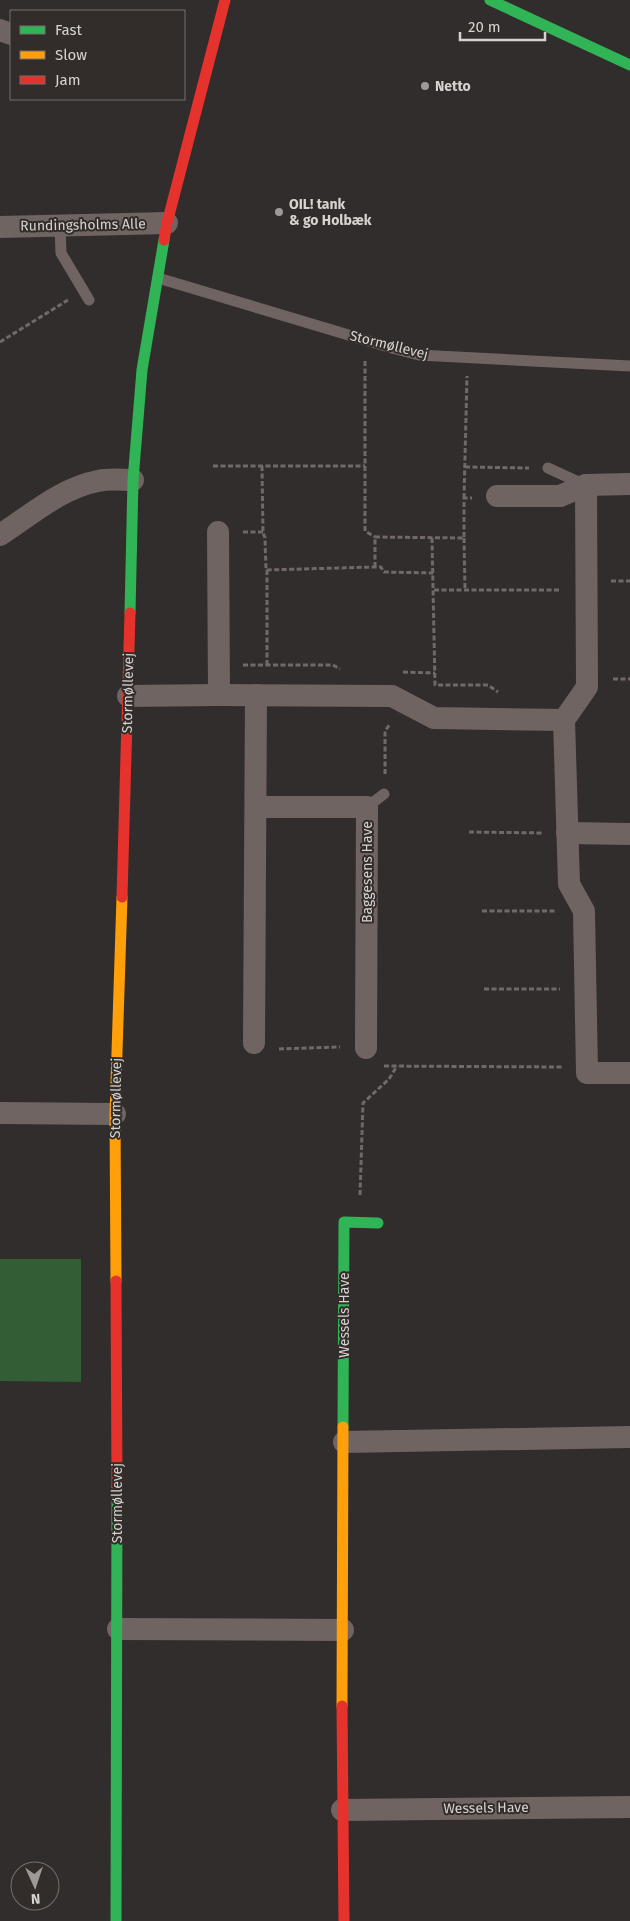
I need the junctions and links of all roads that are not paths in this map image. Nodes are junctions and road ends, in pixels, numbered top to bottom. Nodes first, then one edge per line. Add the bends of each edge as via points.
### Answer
1 (225, 0) edge
2 (490, 0) edge
3 (630, 65) edge
4 (192, 91) edge
5 (167, 223) junction
6 (60, 226) junction
7 (0, 227) edge
8 (156, 277) junction
9 (87, 295) road end
10 (630, 366) edge
11 (548, 468) road end
12 (133, 480) junction
13 (630, 484) edge
14 (586, 485) junction
15 (497, 496) road end
16 (218, 532) dead end
17 (0, 536) edge
18 (219, 695) junction
19 (256, 695) junction
20 (128, 696) junction
21 (564, 720) junction
22 (256, 807) junction
23 (567, 833) junction
24 (630, 834) edge
25 (254, 1043) road end
26 (366, 1048) road end
27 (630, 1073) edge
28 (0, 1114) edge
29 (115, 1114) junction
30 (378, 1223) dead end
31 (630, 1437) edge
32 (344, 1442) junction
33 (118, 1629) junction
34 (343, 1630) junction
35 (630, 1807) edge
36 (342, 1810) junction
37 (116, 1921) edge
38 (344, 1921) edge

1 - 4 street, Stormøllevej
2 - 3 street
4 - 5 street, Stormøllevej
5 - 6 street, Rundingsholms Alle
5 - 8 street, Stormøllevej
6 - 7 street, Rundingsholms Alle
6 - 9 lane via 61,252
8 - 10 lane, Stormøllevej via 419,355
8 - 12 street, Stormøllevej via 142,370
11 - 14 lane
12 - 17 street via 100,480 82,485 64,493
12 - 20 street, Stormøllevej
13 - 14 street
14 - 15 street via 560,496
14 - 21 street via 587,687
16 - 18 street
18 - 19 street
18 - 20 street
19 - 21 street via 392,696 434,718
19 - 22 street
20 - 29 street, Stormøllevej
21 - 23 street
22 - 25 street
22 - 26 street, Baggesens Have via 376,801
23 - 24 street
23 - 27 street via 569,884 584,911 587,1073
28 - 29 street
29 - 33 street, Stormøllevej
30 - 32 street, Wessels Have via 344,1222
31 - 32 street
32 - 34 street, Wessels Have
33 - 34 street
33 - 37 street, Stormøllevej
34 - 36 street, Wessels Have
35 - 36 street, Wessels Have
36 - 38 street, Wessels Have

